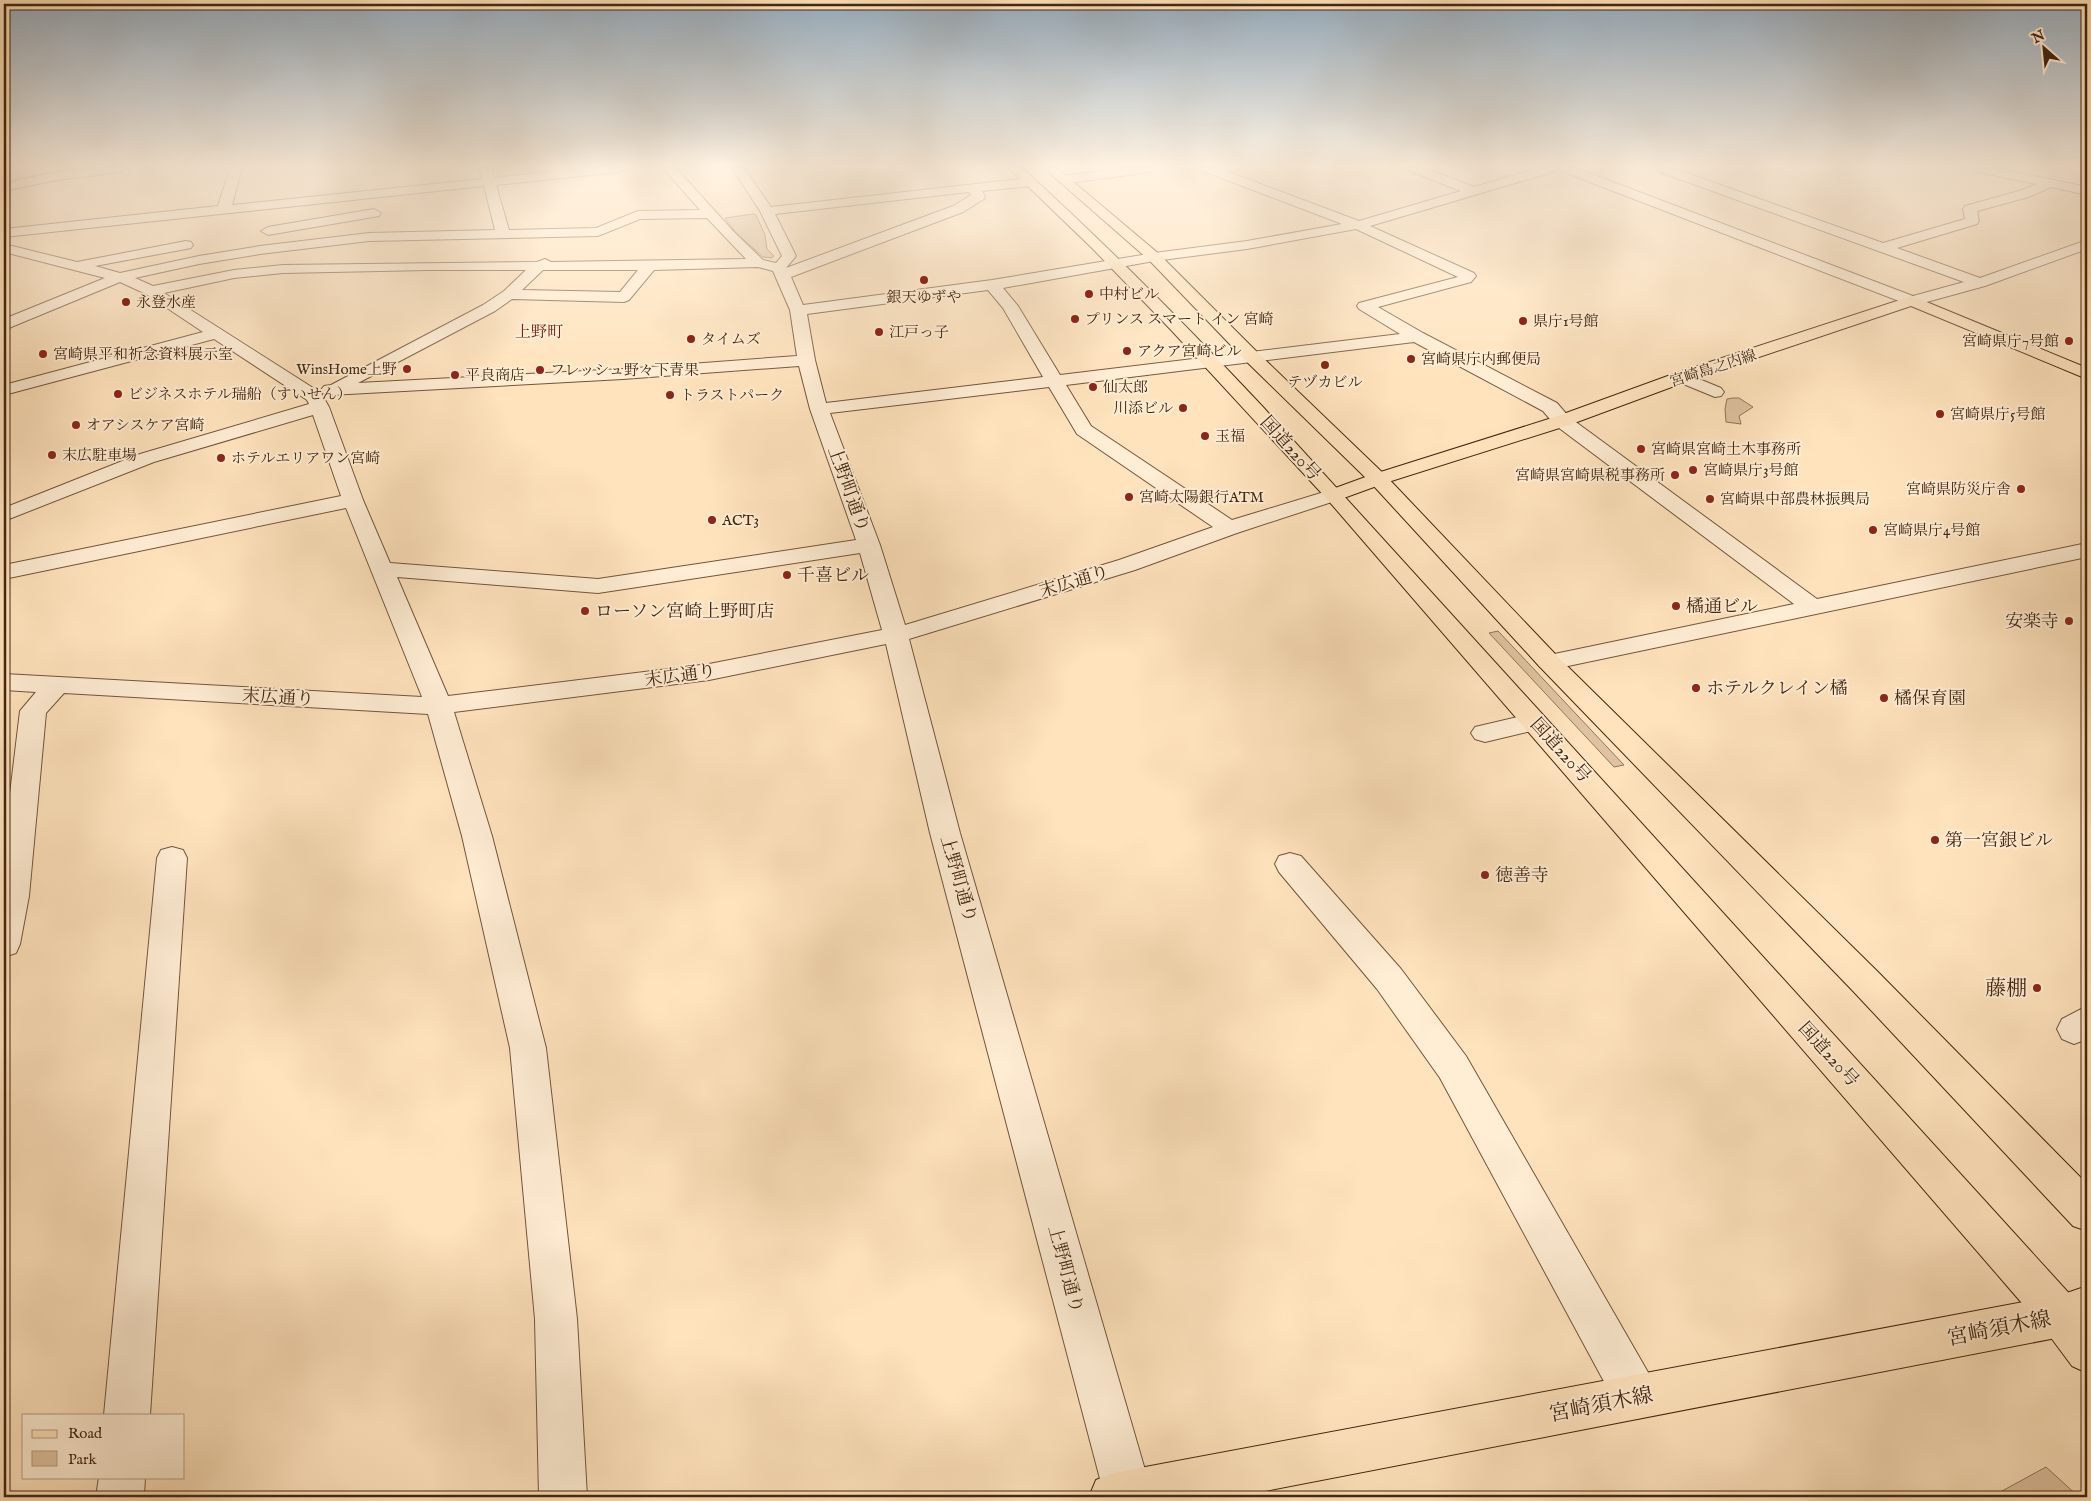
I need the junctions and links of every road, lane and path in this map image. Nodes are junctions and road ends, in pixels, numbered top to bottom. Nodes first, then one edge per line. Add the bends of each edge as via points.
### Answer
1 (43, 238) edge
2 (358, 238) edge
3 (588, 238) edge
4 (732, 238) edge
5 (780, 238) edge
6 (876, 238) edge
7 (1095, 238) edge
8 (1128, 238) edge
9 (1286, 238) edge
10 (1386, 238) edge
11 (1748, 238) edge
12 (1856, 238) edge
13 (1916, 238) edge
14 (5, 240) edge
15 (202, 242) dead end
16 (2087, 244) edge
17 (1884, 248) junction
18 (28, 254) junction
19 (1154, 257) junction
20 (758, 263) junction
21 (1117, 264) junction
22 (72, 266) junction
23 (650, 266) junction
24 (538, 267) junction
25 (781, 272) junction
26 (120, 277) junction
27 (1980, 282) junction
28 (992, 285) junction
29 (151, 291) junction
30 (509, 294) junction
31 (1912, 301) junction
32 (798, 310) junction
33 (5, 324) edge
34 (216, 333) junction
35 (1417, 337) junction
36 (1253, 358) junction
37 (806, 360) junction
38 (1212, 361) junction
39 (2087, 374) edge
40 (1682, 377) junction
41 (1055, 380) junction
42 (4, 390) edge
43 (1715, 392) dead end
44 (322, 398) junction
45 (819, 409) junction
46 (1562, 421) junction
47 (1378, 479) junction
48 (1334, 495) junction
49 (353, 500) junction
50 (4, 515) edge
51 (1229, 528) junction
52 (869, 545) junction
53 (2087, 550) edge
54 (383, 568) junction
55 (4, 572) edge
56 (1813, 607) junction
57 (896, 635) junction
58 (1548, 662) junction
59 (4, 682) edge
60 (56, 686) junction
61 (439, 706) junction
62 (1535, 722) junction
63 (1485, 733) dead end
64 (172, 858) dead end
65 (1290, 864) dead end
66 (8, 898) edge
67 (4, 944) edge
68 (2087, 1212) edge
69 (2074, 1311) edge
70 (2087, 1351) edge
71 (1637, 1397) junction
72 (127, 1414) edge
73 (122, 1478) edge
74 (1121, 1496) edge
75 (120, 1497) edge
76 (563, 1497) edge

1 - 18 street via 28,247
2 - 26 street via 199,260
3 - 24 street
4 - 20 street
5 - 25 street via 789,256
6 - 25 street
7 - 21 main road, 国道220号
8 - 19 main road, 国道220号
9 - 19 street
10 - 35 street via 1469,276 1365,306
11 - 31 street
12 - 17 street
13 - 17 street
14 - 18 street
15 - 22 street
16 - 27 street
17 - 27 street
18 - 22 street
19 - 21 street
19 - 36 main road, 国道220号
20 - 23 street
20 - 25 street
21 - 28 street
21 - 38 main road, 国道220号
22 - 26 street
23 - 24 street
23 - 30 street via 624,296
24 - 29 street via 283,269 234,274
24 - 30 street
25 - 32 street, 上野町通り
26 - 29 street
26 - 33 street
27 - 31 street
28 - 32 street
28 - 41 street via 1010,306
29 - 34 street
30 - 44 street via 489,308
31 - 39 main road
31 - 40 main road, 宮崎島之内線
32 - 37 street, 上野町通り
34 - 42 street
34 - 44 street
35 - 36 street
35 - 46 street via 1550,406
36 - 38 street
36 - 47 main road, 国道220号
37 - 44 street
37 - 45 street, 上野町通り
38 - 41 street
38 - 48 main road, 国道220号
40 - 43 street
40 - 46 main road, 宮崎島之内線
41 - 45 street
41 - 51 street via 1084,430
44 - 49 street
44 - 50 street via 147,458
45 - 52 street, 上野町通り
46 - 47 main road, 宮崎島之内線
46 - 56 street
47 - 48 main road, 宮崎島之内線
47 - 58 main road, 国道220号
48 - 51 street, 末広通り
48 - 62 main road, 国道220号
49 - 54 street
49 - 55 street
51 - 57 street, 末広通り via 1127,565
52 - 54 street via 598,586
52 - 57 street, 上野町通り
53 - 56 street
54 - 61 street
56 - 58 street
57 - 61 street, 末広通り via 710,672
57 - 74 street, 上野町通り via 945,833
58 - 68 main road, 国道220号 via 1865,981
59 - 60 street, 末広通り
60 - 61 street, 末広通り
60 - 66 street via 33,712
61 - 76 street via 476,836 528,1048 556,1319
62 - 63 street
62 - 69 main road, 国道220号
64 - 72 street
65 - 71 street via 1389,979 1453,1067
66 - 67 street
69 - 70 main road, 国道220号
69 - 71 main road, 宮崎須木線
71 - 74 main road, 宮崎須木線
73 - 75 street

